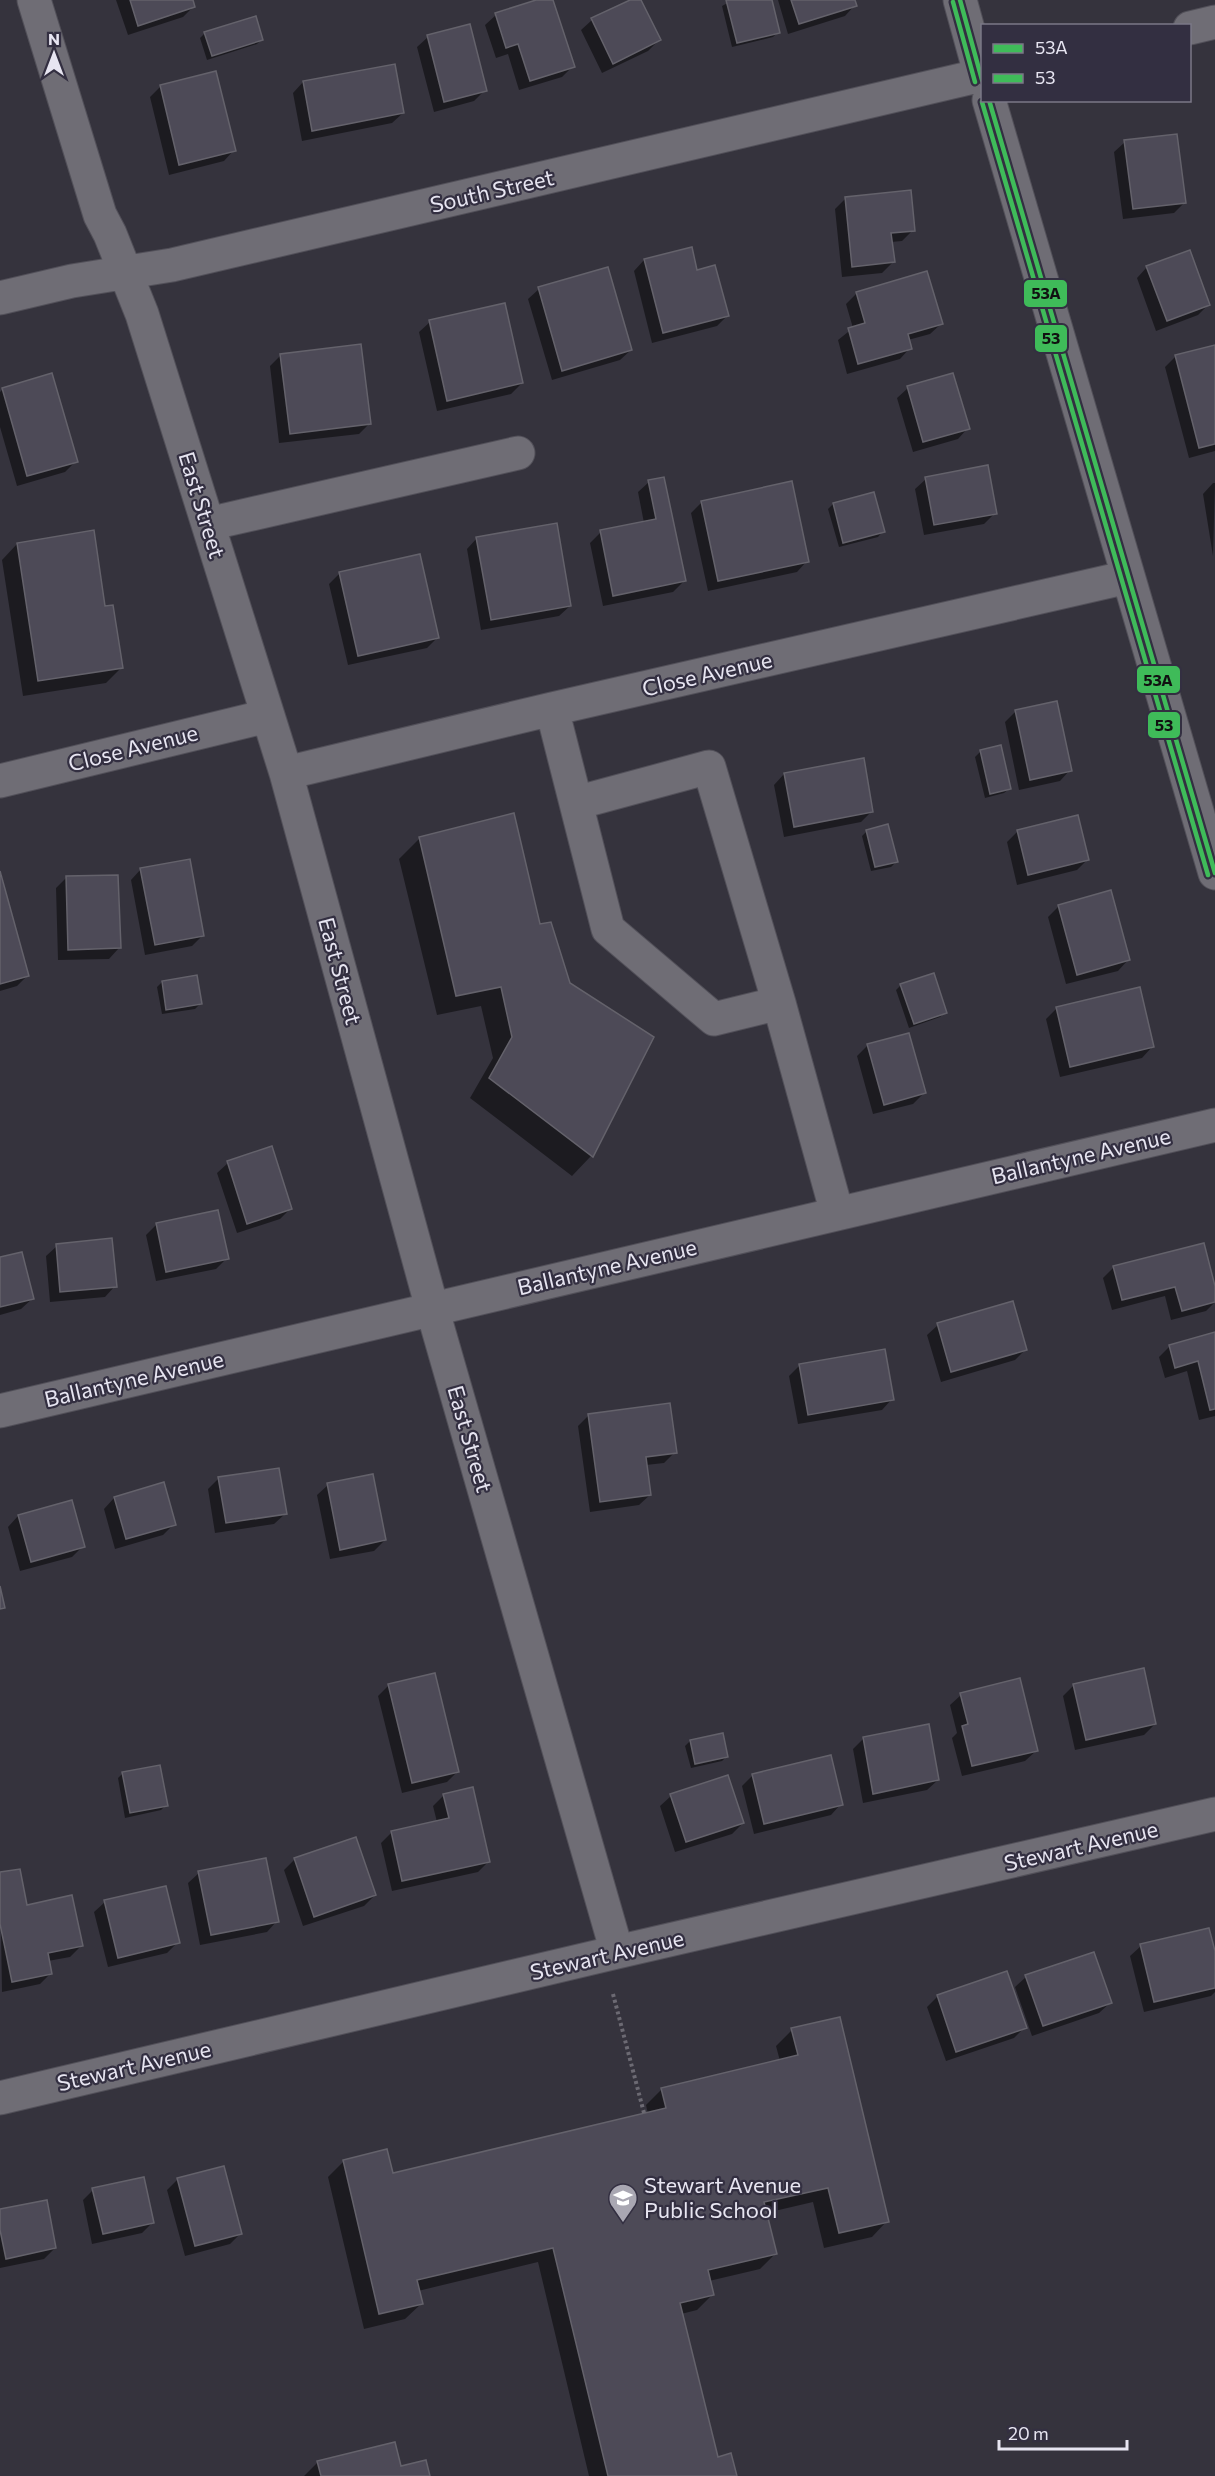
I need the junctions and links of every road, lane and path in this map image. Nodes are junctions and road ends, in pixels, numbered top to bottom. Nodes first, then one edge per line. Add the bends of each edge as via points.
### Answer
1 (34, 0) edge
2 (960, 0) edge
3 (1215, 22) edge
4 (1191, 28) edge
5 (981, 73) edge
6 (981, 84) edge
7 (990, 102) edge
8 (124, 272) junction
9 (0, 298) edge
10 (518, 453) dead end
11 (208, 524) junction
12 (1128, 577) junction
13 (552, 709) junction
14 (267, 716) junction
15 (286, 773) junction
16 (0, 780) edge
17 (576, 804) junction
18 (1215, 873) edge
19 (779, 1003) junction
20 (1215, 1125) edge
21 (837, 1213) junction
22 (432, 1308) junction
23 (0, 1410) edge
24 (1215, 1814) edge
25 (617, 1952) junction
26 (613, 1995) dead end
27 (0, 2098) edge
28 (644, 2113) dead end

1 - 8 street, East Street via 100,215
2 - 5 street
3 - 4 street
6 - 8 street, South Street via 172,265
7 - 12 street
8 - 9 street, South Street
8 - 11 street, East Street via 142,314
10 - 11 street
11 - 14 street, East Street
12 - 13 street, Close Avenue
12 - 18 street
13 - 15 street, Close Avenue
13 - 17 street
14 - 15 street, East Street
14 - 16 street, Close Avenue
15 - 22 street, East Street
17 - 19 street via 608,929 714,1019
17 - 19 street via 709,767
19 - 21 street
20 - 21 street, Ballantyne Avenue
21 - 22 street, Ballantyne Avenue
22 - 23 street, Ballantyne Avenue
22 - 25 street, East Street
24 - 25 street, Stewart Avenue
25 - 27 street, Stewart Avenue
26 - 28 path

